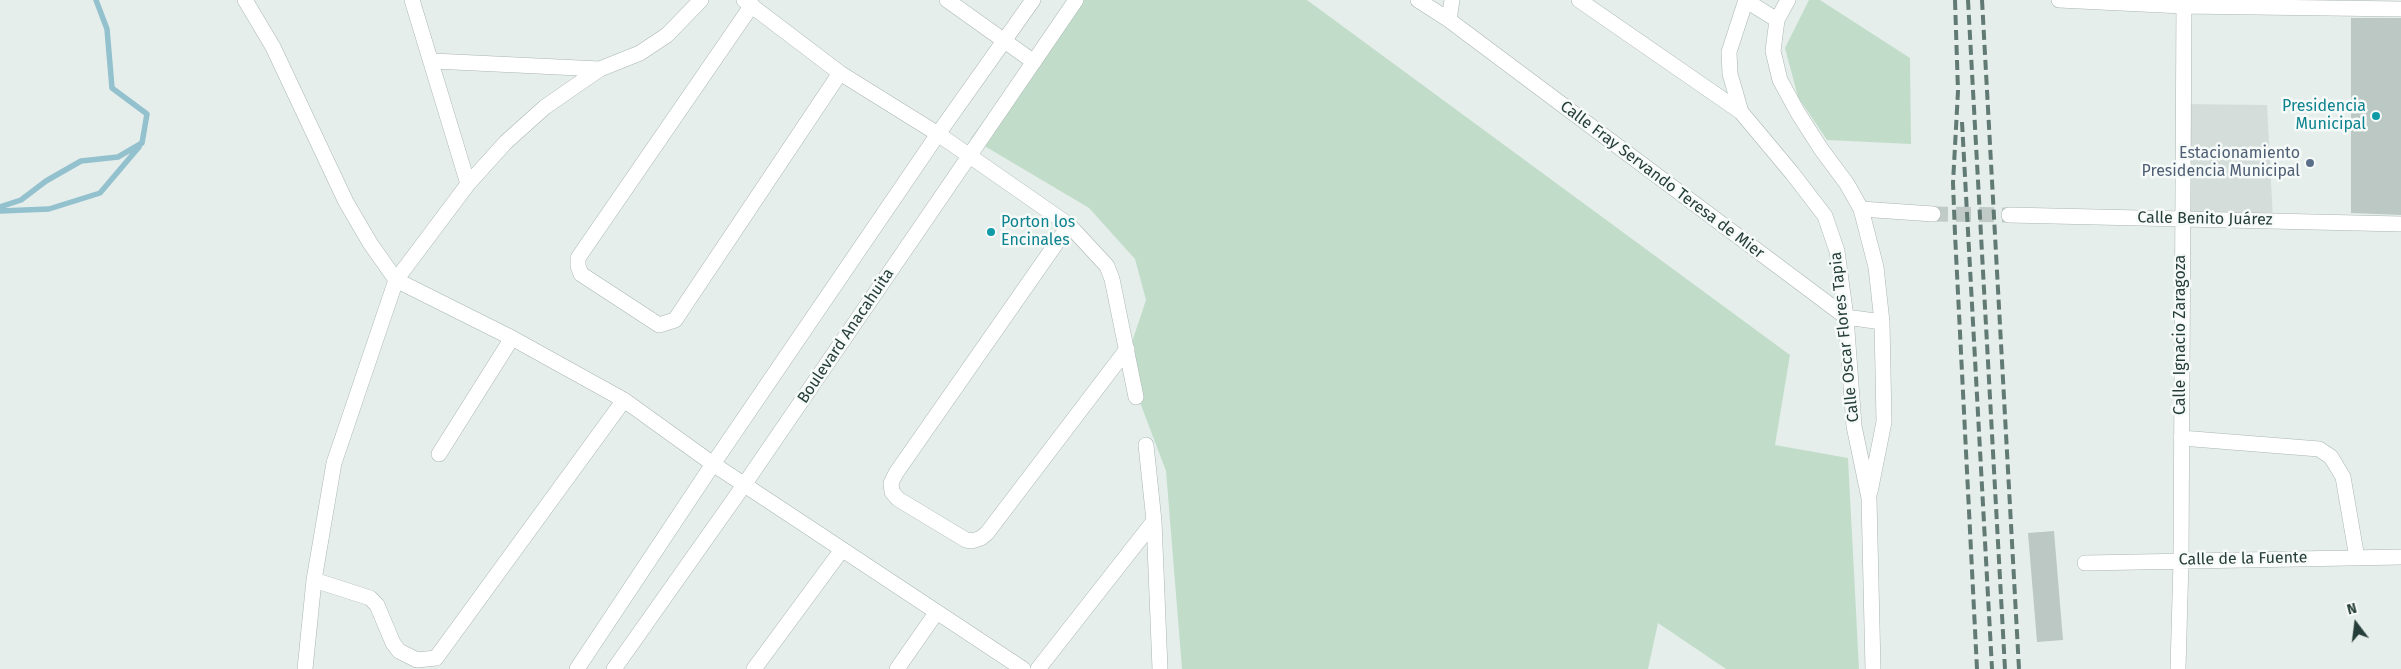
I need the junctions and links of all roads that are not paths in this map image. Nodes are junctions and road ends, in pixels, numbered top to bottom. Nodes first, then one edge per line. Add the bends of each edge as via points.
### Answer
1 (244, 0) edge
2 (412, 0) edge
3 (701, 0) edge
4 (947, 0) edge
5 (1033, 0) edge
6 (1076, 0) edge
7 (1418, 0) edge
8 (1452, 0) edge
9 (1579, 0) edge
10 (1745, 0) edge
11 (1788, 0) edge
12 (2059, 0) edge
13 (748, 2) edge
14 (2183, 3) edge
15 (2401, 9) edge
16 (1449, 20) junction
17 (1777, 20) junction
18 (1004, 42) junction
19 (433, 61) junction
20 (1034, 62) junction
21 (600, 69) junction
22 (840, 73) junction
23 (1741, 112) junction
24 (938, 134) junction
25 (970, 156) junction
26 (468, 184) junction
27 (1860, 209) junction
28 (1933, 214) tunnel mouth
29 (2009, 215) tunnel mouth
30 (2182, 219) junction
31 (2401, 224) edge
32 (1069, 225) junction
33 (396, 280) junction
34 (1846, 317) junction
35 (1882, 322) junction
36 (512, 338) junction
37 (1126, 349) junction
38 (1136, 396) dead end
39 (624, 400) junction
40 (2181, 438) junction
41 (1146, 446) dead end
42 (439, 454) dead end
43 (713, 464) junction
44 (744, 485) junction
45 (1869, 498) junction
46 (1154, 521) junction
47 (841, 550) junction
48 (2401, 557) edge
49 (2356, 558) junction
50 (2180, 560) junction
51 (2085, 563) dead end
52 (314, 580) junction
53 (936, 613) junction
54 (305, 669) edge
55 (577, 669) edge
56 (614, 669) edge
57 (754, 669) edge
58 (897, 669) edge
59 (1024, 669) edge
60 (1038, 669) edge
61 (1160, 669) edge
62 (1873, 669) edge
63 (2178, 669) edge

1 - 33 street via 273,48 346,202
2 - 19 street
3 - 21 street via 667,36 640,53
4 - 18 street
5 - 18 street
6 - 20 street, Boulevard Anacahuita
7 - 16 street, Calle Fray Servando Teresa de Mier
8 - 16 street
9 - 23 street
10 - 17 street
10 - 23 street, Calle Oscar Flores Tapia via 1728,52 1730,74
11 - 17 street, Calle Oscar Flores Tapia
12 - 14 street
13 - 22 street
13 - 22 street via 578,258 581,274 659,325 675,320
14 - 15 street
14 - 30 street, Calle Ignacio Zaragoza
16 - 34 street, Calle Fray Servando Teresa de Mier
17 - 27 street, Calle Oscar Flores Tapia via 1773,51 1780,80
18 - 20 street
18 - 24 street
19 - 21 street
19 - 26 street
20 - 25 street, Boulevard Anacahuita
21 - 26 street via 539,113 506,142
22 - 24 street
23 - 34 street, Calle Oscar Flores Tapia via 1825,216 1837,251
24 - 25 street
24 - 43 street
25 - 32 street
25 - 44 street, Boulevard Anacahuita
26 - 33 street
27 - 28 street
27 - 35 street, Calle Oscar Flores Tapia via 1876,267
29 - 30 street, Calle Benito Juárez
30 - 31 street, Calle Benito Juárez
30 - 40 street, Calle Ignacio Zaragoza
32 - 37 street via 1107,266
32 - 37 street via 896,473 891,483 892,492 898,499 966,540 972,542 981,538
33 - 36 street
33 - 52 street via 334,463
34 - 35 street, Calle Fray Servando Teresa de Mier
34 - 45 street, Calle Oscar Flores Tapia via 1854,426
35 - 45 street, Calle Oscar Flores Tapia via 1884,422
36 - 39 street
36 - 42 street
37 - 38 street
39 - 43 street
39 - 52 street via 436,658 417,660 399,651 377,605 370,598
40 - 49 street via 2318,449 2331,457 2343,477
40 - 50 street, Calle Ignacio Zaragoza
41 - 46 street
43 - 44 street
43 - 55 street
44 - 47 street
44 - 56 street, Boulevard Anacahuita
45 - 62 street, Calle Oscar Flores Tapia
46 - 60 street
46 - 61 street
47 - 53 street
47 - 57 street
48 - 49 street, Calle de la Fuente
49 - 50 street, Calle de la Fuente
50 - 51 street, Calle de la Fuente
50 - 63 street, Calle Ignacio Zaragoza
52 - 54 street
53 - 58 street
53 - 59 street

